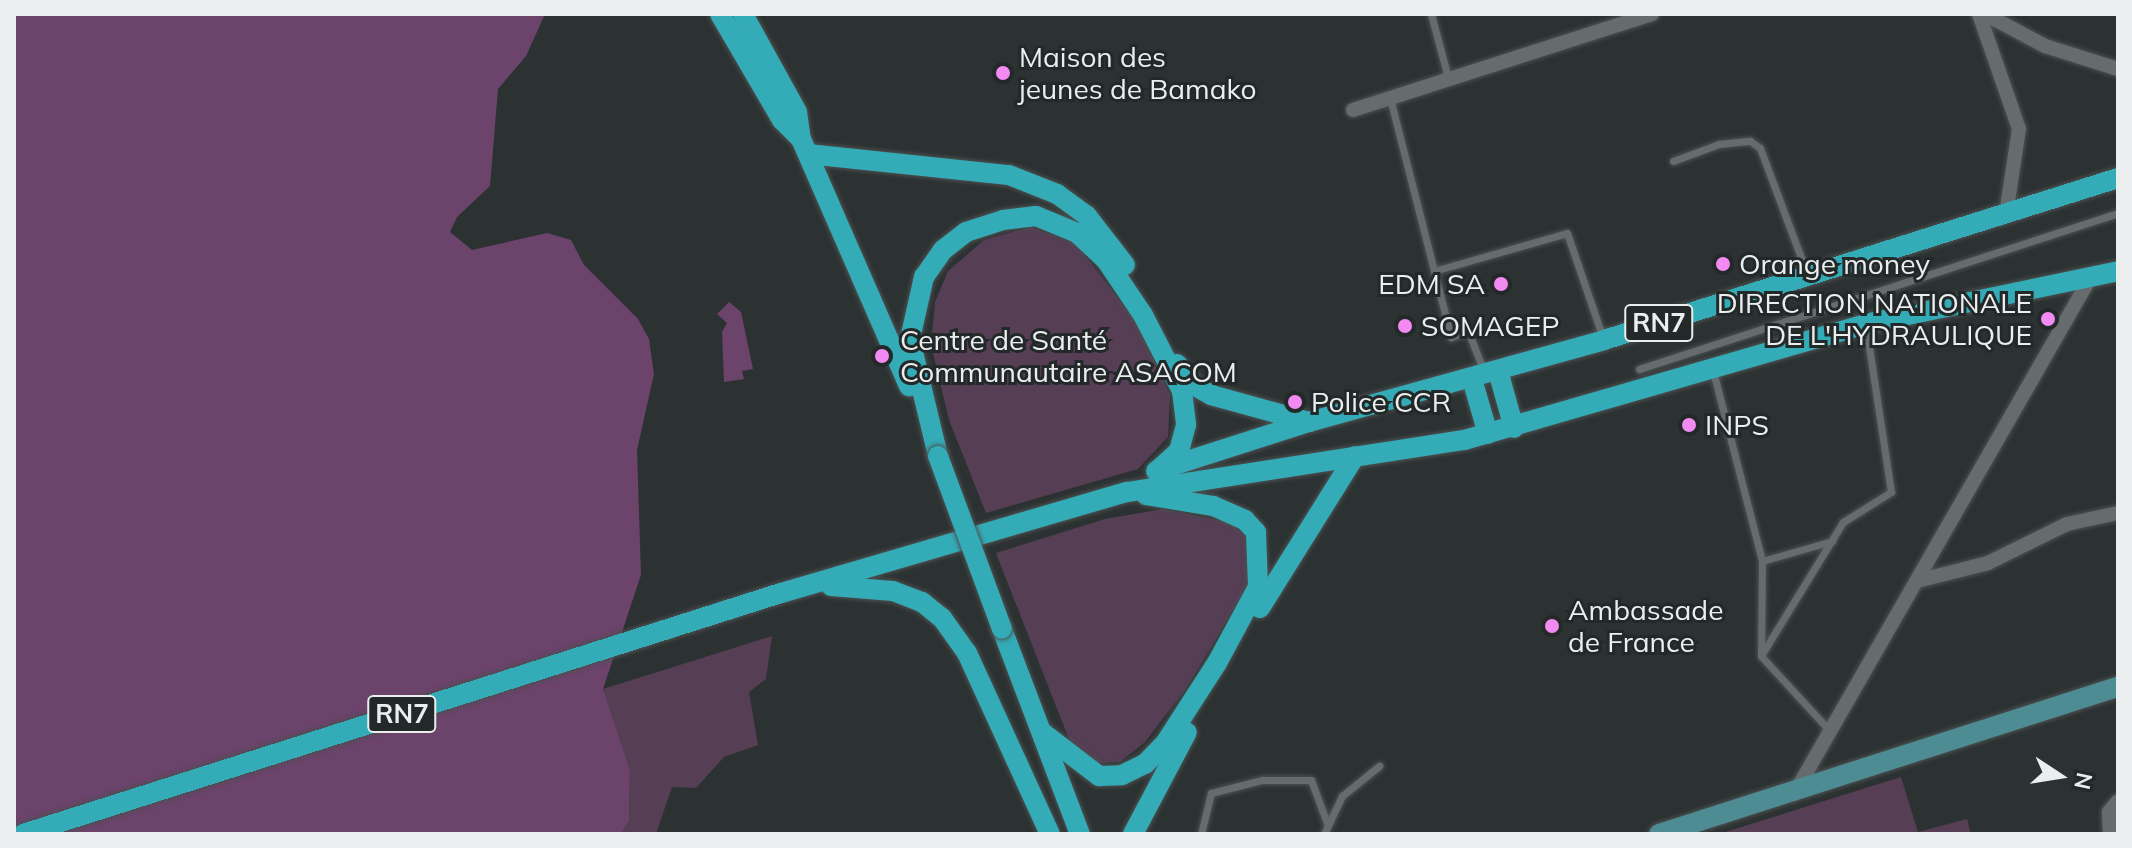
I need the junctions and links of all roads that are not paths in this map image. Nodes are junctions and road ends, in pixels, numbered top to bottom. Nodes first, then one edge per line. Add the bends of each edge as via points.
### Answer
1 (720, 14) edge
2 (743, 14) edge
3 (1431, 14) edge
4 (1652, 14) edge
5 (1979, 14) edge
6 (1985, 14) edge
7 (2118, 69) edge
8 (1449, 82) junction
9 (1391, 102) junction
10 (1353, 110) dead end
11 (804, 146) junction
12 (1673, 161) dead end
13 (2118, 178) edge
14 (2118, 213) edge
15 (2006, 214) junction
16 (1434, 271) junction
17 (2118, 271) edge
18 (2092, 275) junction
19 (1808, 276) junction
20 (1865, 324) junction
21 (1604, 340) junction
22 (1639, 369) dead end
23 (1713, 369) junction
24 (1485, 375) junction
25 (1309, 422) junction
26 (1514, 428) junction
27 (1488, 434) junction
28 (938, 456) junction
29 (1355, 456) junction
30 (1156, 471) junction
31 (1127, 492) junction
32 (2118, 513) edge
33 (1832, 541) junction
34 (1762, 561) junction
35 (1917, 581) junction
36 (804, 588) junction
37 (1761, 656) junction
38 (2118, 687) edge
39 (1831, 732) junction
40 (1043, 733) junction
41 (1379, 766) dead end
42 (1794, 794) junction
43 (2118, 801) edge
44 (1327, 823) junction
45 (23, 834) edge
46 (1050, 834) edge
47 (1080, 834) edge
48 (1133, 834) edge
49 (1201, 834) edge
50 (1324, 834) edge
51 (1659, 834) edge
52 (2110, 834) edge

1 - 11 main road via 782,120
2 - 11 main road via 797,112
3 - 8 lane
4 - 8 street
5 - 15 street via 2019,129
6 - 7 street via 2045,46
8 - 9 street
9 - 10 street
9 - 16 lane
11 - 25 main road via 1009,175 1057,194 1087,216 1121,258 1177,364 1195,386 1230,403
11 - 28 main road
12 - 19 lane via 1719,144 1750,141 1760,148
13 - 15 main road, RN7
14 - 22 lane
15 - 19 main road, RN7
16 - 21 lane via 1567,233
16 - 24 lane via 1451,337 1468,331
17 - 18 main road
18 - 20 main road
18 - 35 street
19 - 21 main road, RN7
20 - 23 main road
20 - 33 lane via 1891,492 1843,522
21 - 24 main road, RN7
23 - 26 main road
23 - 34 lane
24 - 25 main road, RN7
24 - 26 main road
24 - 27 main road
25 - 30 main road, RN7
26 - 27 main road
27 - 29 main road
28 - 30 main road via 910,339 924,277 943,250 966,232 1036,216 1077,233 1106,260 1143,315 1182,391 1186,425 1179,451
28 - 40 main road, bridge
29 - 31 main road
29 - 48 main road via 1290,553
30 - 31 main road, RN7
31 - 36 main road, RN7
31 - 40 main road via 1213,506 1245,520 1256,532 1258,587 1217,663 1166,742 1145,764 1122,775 1099,776
32 - 35 street via 2067,524 1988,563
33 - 34 lane
33 - 37 lane
34 - 37 lane
35 - 39 street
36 - 45 main road, RN7
36 - 46 main road via 893,591 922,602 942,618 967,653
37 - 39 lane
38 - 42 street
39 - 42 street
40 - 47 main road
41 - 44 lane via 1342,796
42 - 51 street
43 - 52 street via 2109,812
44 - 49 lane via 1311,780 1262,780 1211,793
44 - 50 lane

